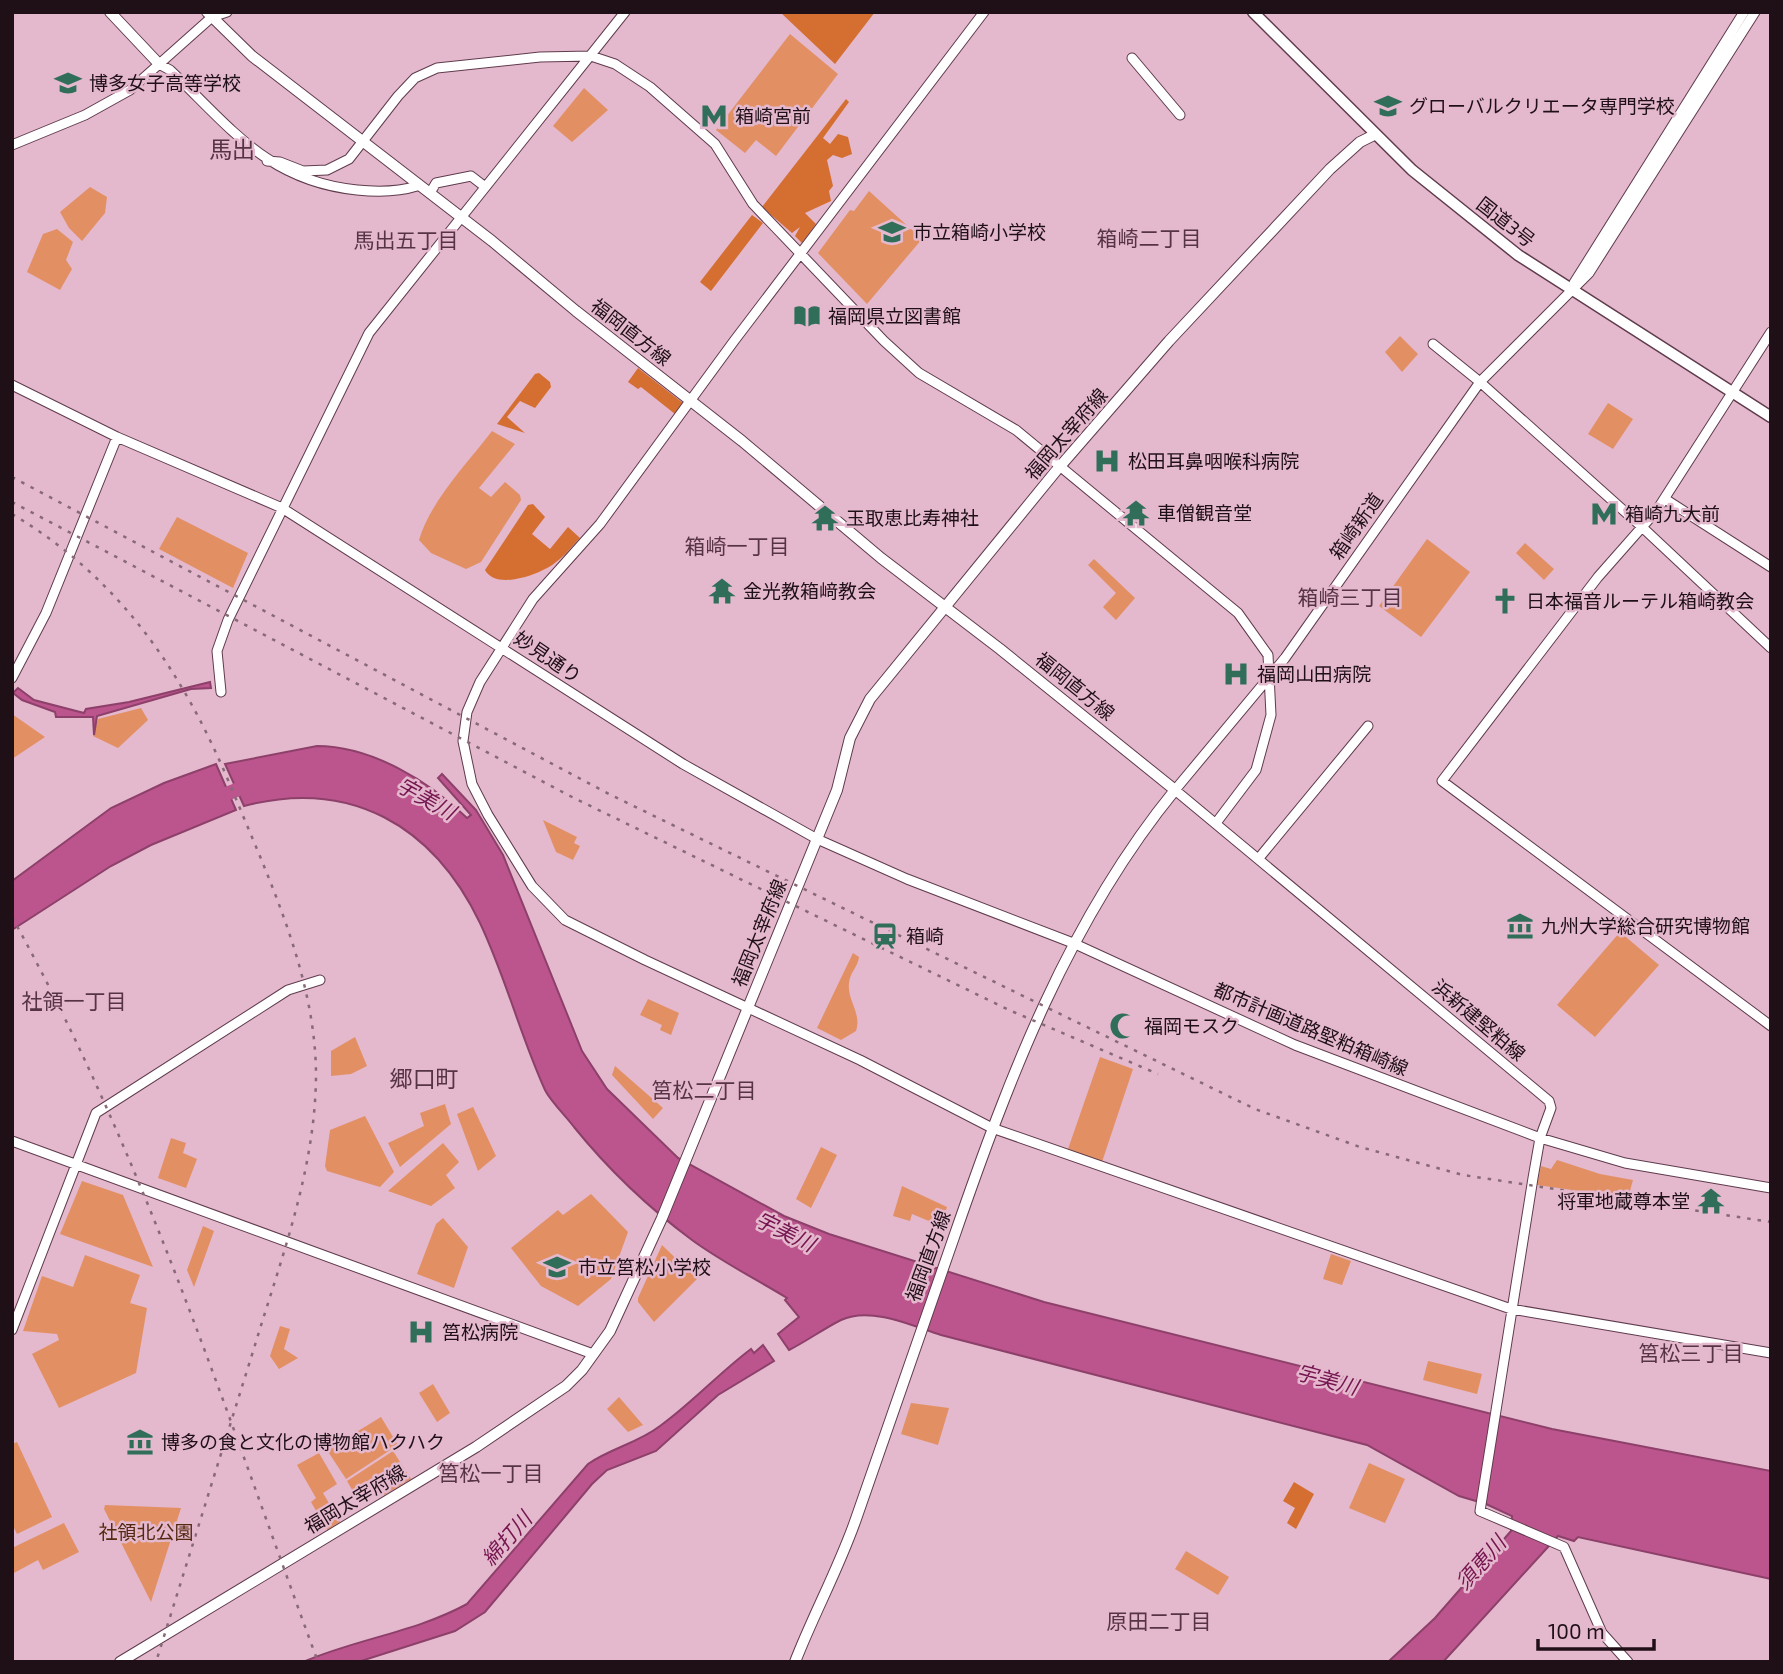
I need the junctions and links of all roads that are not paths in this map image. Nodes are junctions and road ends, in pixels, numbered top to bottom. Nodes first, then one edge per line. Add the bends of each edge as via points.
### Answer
1 (110, 12) edge
2 (227, 12) edge
3 (625, 12) edge
4 (984, 12) edge
5 (1253, 12) edge
6 (1744, 12) edge
7 (1755, 12) edge
8 (209, 15) edge
9 (591, 56) junction
10 (1132, 58) dead end
11 (159, 64) junction
12 (1180, 115) dead end
13 (1374, 135) junction
14 (365, 142) junction
15 (12, 145) edge
16 (1659, 154) junction
17 (267, 161) junction
18 (416, 186) junction
19 (484, 186) junction
20 (430, 193) junction
21 (460, 217) junction
22 (800, 254) junction
23 (1572, 287) junction
24 (1771, 332) edge
25 (1433, 344) dead end
26 (1480, 382) junction
27 (12, 385) edge
28 (1732, 392) junction
29 (690, 399) junction
30 (1771, 417) edge
31 (117, 437) junction
32 (1060, 466) junction
33 (1665, 499) junction
34 (282, 508) junction
35 (1642, 527) junction
36 (1771, 567) edge
37 (944, 607) junction
38 (502, 648) junction
39 (1771, 648) edge
40 (12, 678) edge
41 (1270, 678) junction
42 (221, 692) dead end
43 (1368, 726) dead end
44 (1175, 790) junction
45 (1216, 823) junction
46 (817, 839) junction
47 (1259, 858) junction
48 (1073, 943) junction
49 (320, 980) dead end
50 (748, 1007) junction
51 (1771, 1026) edge
52 (992, 1128) junction
53 (1541, 1138) junction
54 (12, 1141) edge
55 (74, 1165) junction
56 (1771, 1188) edge
57 (1511, 1309) junction
58 (12, 1330) edge
59 (1771, 1353) edge
60 (593, 1354) junction
61 (120, 1662) edge
62 (795, 1662) edge
63 (1628, 1662) edge

1 - 11 main road
2 - 8 street
3 - 9 street
4 - 22 street
5 - 13 highway, 国道3号
6 - 16 street
7 - 16 street
8 - 11 street
8 - 14 main road, 福岡直方線 via 252,56
9 - 14 street via 437,68 415,78
9 - 19 street
9 - 22 street via 631,72 715,144 753,204
10 - 12 street
11 - 15 street via 130,90 85,115
11 - 17 street
13 - 23 highway, 国道3号 via 1518,255
13 - 32 main road, 福岡太宰府線 via 1360,142 1306,194
14 - 17 street via 349,159 327,170 303,171
14 - 18 main road, 福岡直方線
16 - 23 street, 箱崎新道 via 1588,273
17 - 18 street via 295,176 342,188 379,191
18 - 20 main road, 福岡直方線
19 - 20 street via 471,176 436,183
19 - 21 street
20 - 21 main road, 福岡直方線
21 - 29 main road, 福岡直方線
21 - 34 street via 369,333
22 - 29 street
22 - 32 street via 919,373 1016,430
23 - 26 street, 箱崎新道
23 - 28 highway, 国道3号
24 - 28 street
25 - 26 street
26 - 35 street
26 - 41 street, 箱崎新道
27 - 31 street, 妙見通り
28 - 30 highway, 国道3号
28 - 33 street
29 - 37 main road, 福岡直方線
29 - 38 street via 600,524 533,599
31 - 34 street, 妙見通り
31 - 40 street via 46,613
32 - 37 main road, 福岡太宰府線
32 - 41 street via 1238,613 1268,655
33 - 35 street
33 - 36 street
34 - 38 street, 妙見通り
34 - 42 street via 217,651
35 - 39 street
35 - 51 street via 1598,577 1443,781
37 - 44 main road, 福岡直方線
37 - 46 main road, 福岡太宰府線 via 870,699
38 - 46 street, 妙見通り via 683,764
38 - 50 street via 467,712 464,748 472,784 531,886 565,919 597,937
41 - 44 street, 箱崎新道
41 - 45 street via 1271,715 1255,770
43 - 47 street
44 - 45 street, 浜新建堅粕線
44 - 48 main road, 福岡直方線 via 1121,860
45 - 47 street, 浜新建堅粕線
46 - 48 street, 妙見通り
46 - 50 main road, 福岡太宰府線
47 - 53 street, 浜新建堅粕線 via 1549,1101 1552,1108
48 - 52 main road, 福岡直方線
48 - 53 street, 都市計画道路堅粕箱崎線 via 1294,1045
49 - 55 street via 288,990 96,1113
50 - 52 street
50 - 60 main road, 福岡太宰府線 via 662,1218 610,1331
52 - 57 street
52 - 62 main road, 福岡直方線 via 856,1519
53 - 56 street via 1625,1163
53 - 57 street
54 - 55 street
55 - 58 street
55 - 60 street
57 - 59 street
57 - 63 street via 1480,1511 1564,1547 1602,1633
60 - 61 main road, 福岡太宰府線 via 566,1386 519,1420

